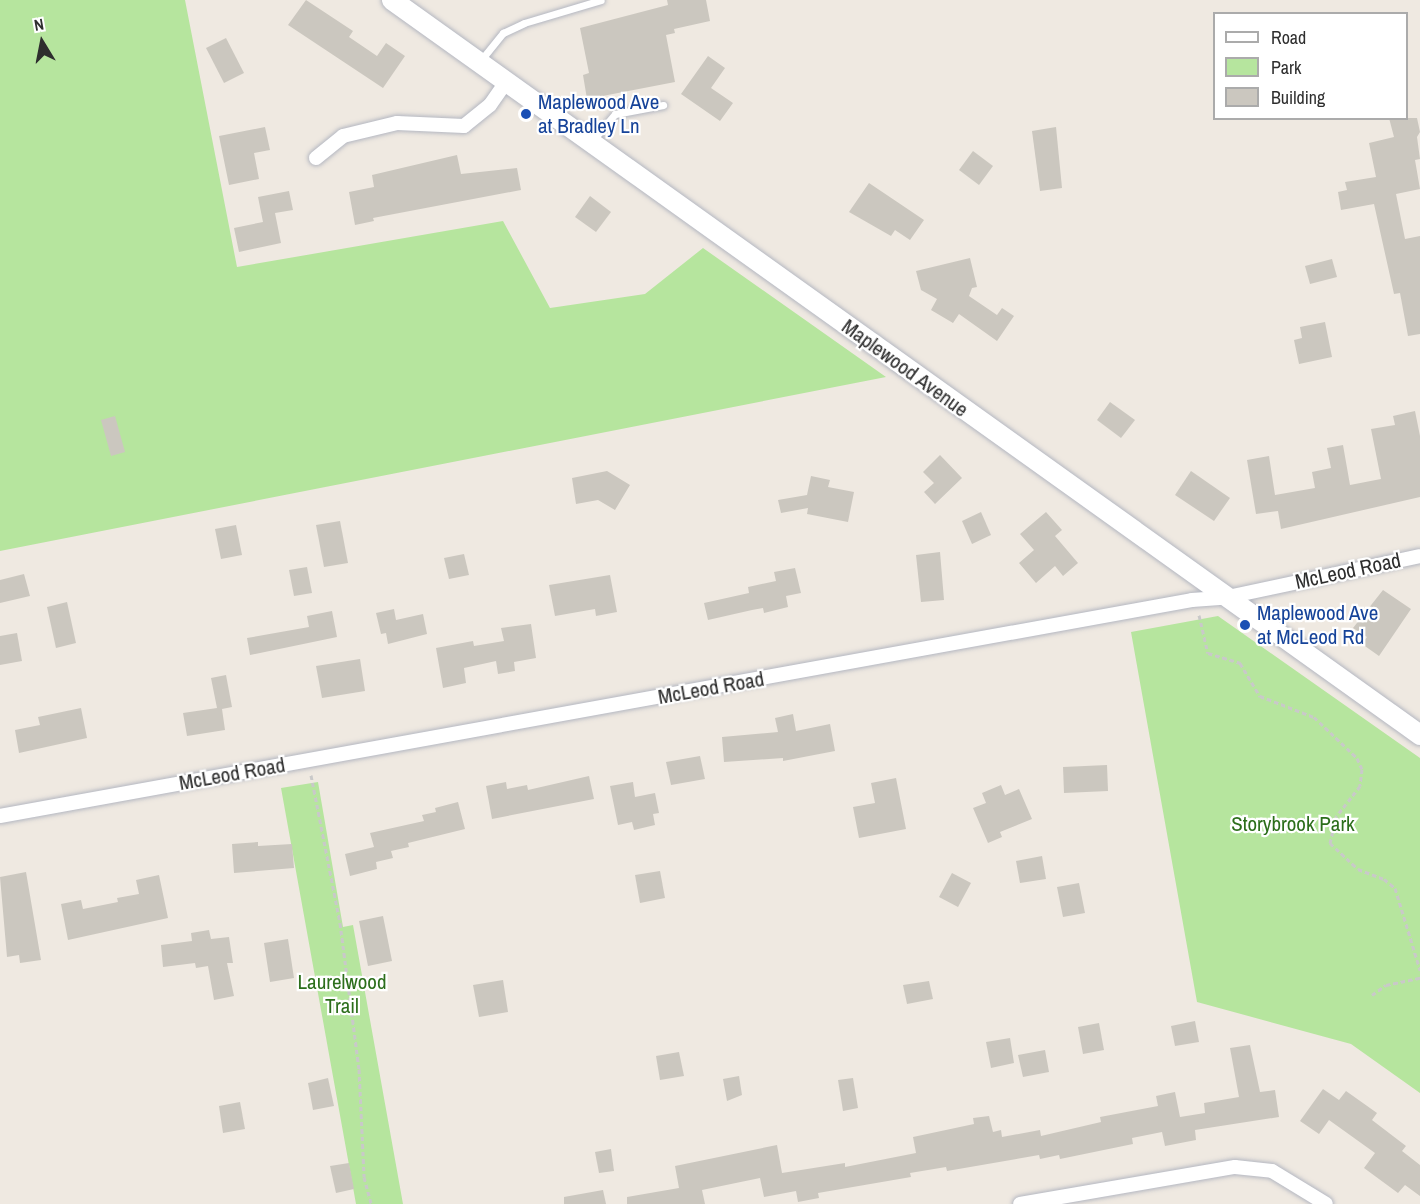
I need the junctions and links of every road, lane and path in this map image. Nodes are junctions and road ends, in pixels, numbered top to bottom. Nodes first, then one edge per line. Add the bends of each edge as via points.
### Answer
1 (392, 0) edge
2 (601, 0) edge
3 (479, 62) junction
4 (506, 82) junction
5 (663, 105) dead end
6 (591, 142) junction
7 (316, 158) dead end
8 (1420, 556) edge
9 (1223, 598) junction
10 (1192, 600) junction
11 (1420, 735) edge
12 (315, 759) junction
13 (0, 816) edge
14 (1420, 970) edge
15 (1420, 978) edge
16 (1372, 995) dead end
17 (1036, 1203) edge
18 (371, 1204) edge
19 (1020, 1204) edge
20 (1326, 1204) edge

1 - 3 street, Maplewood Avenue
2 - 3 lane via 503,33
3 - 4 street, Maplewood Avenue
4 - 6 street, Maplewood Avenue
4 - 7 street via 490,105 464,126 397,123 343,136
5 - 6 lane via 615,114
6 - 9 street, Maplewood Avenue
8 - 9 street, McLeod Road
9 - 10 street, McLeod Road
9 - 11 street, Maplewood Avenue
10 - 12 street, McLeod Road
10 - 14 path via 1203,624 1208,653 1240,663 1260,696 1314,717 1357,758 1362,769 1360,786 1336,817 1330,843 1358,869 1395,888
12 - 13 street, McLeod Road
12 - 18 path via 310,773 340,923 359,1069 364,1177
15 - 16 path via 1386,986
17 - 19 street
17 - 20 street via 1235,1167 1272,1172

